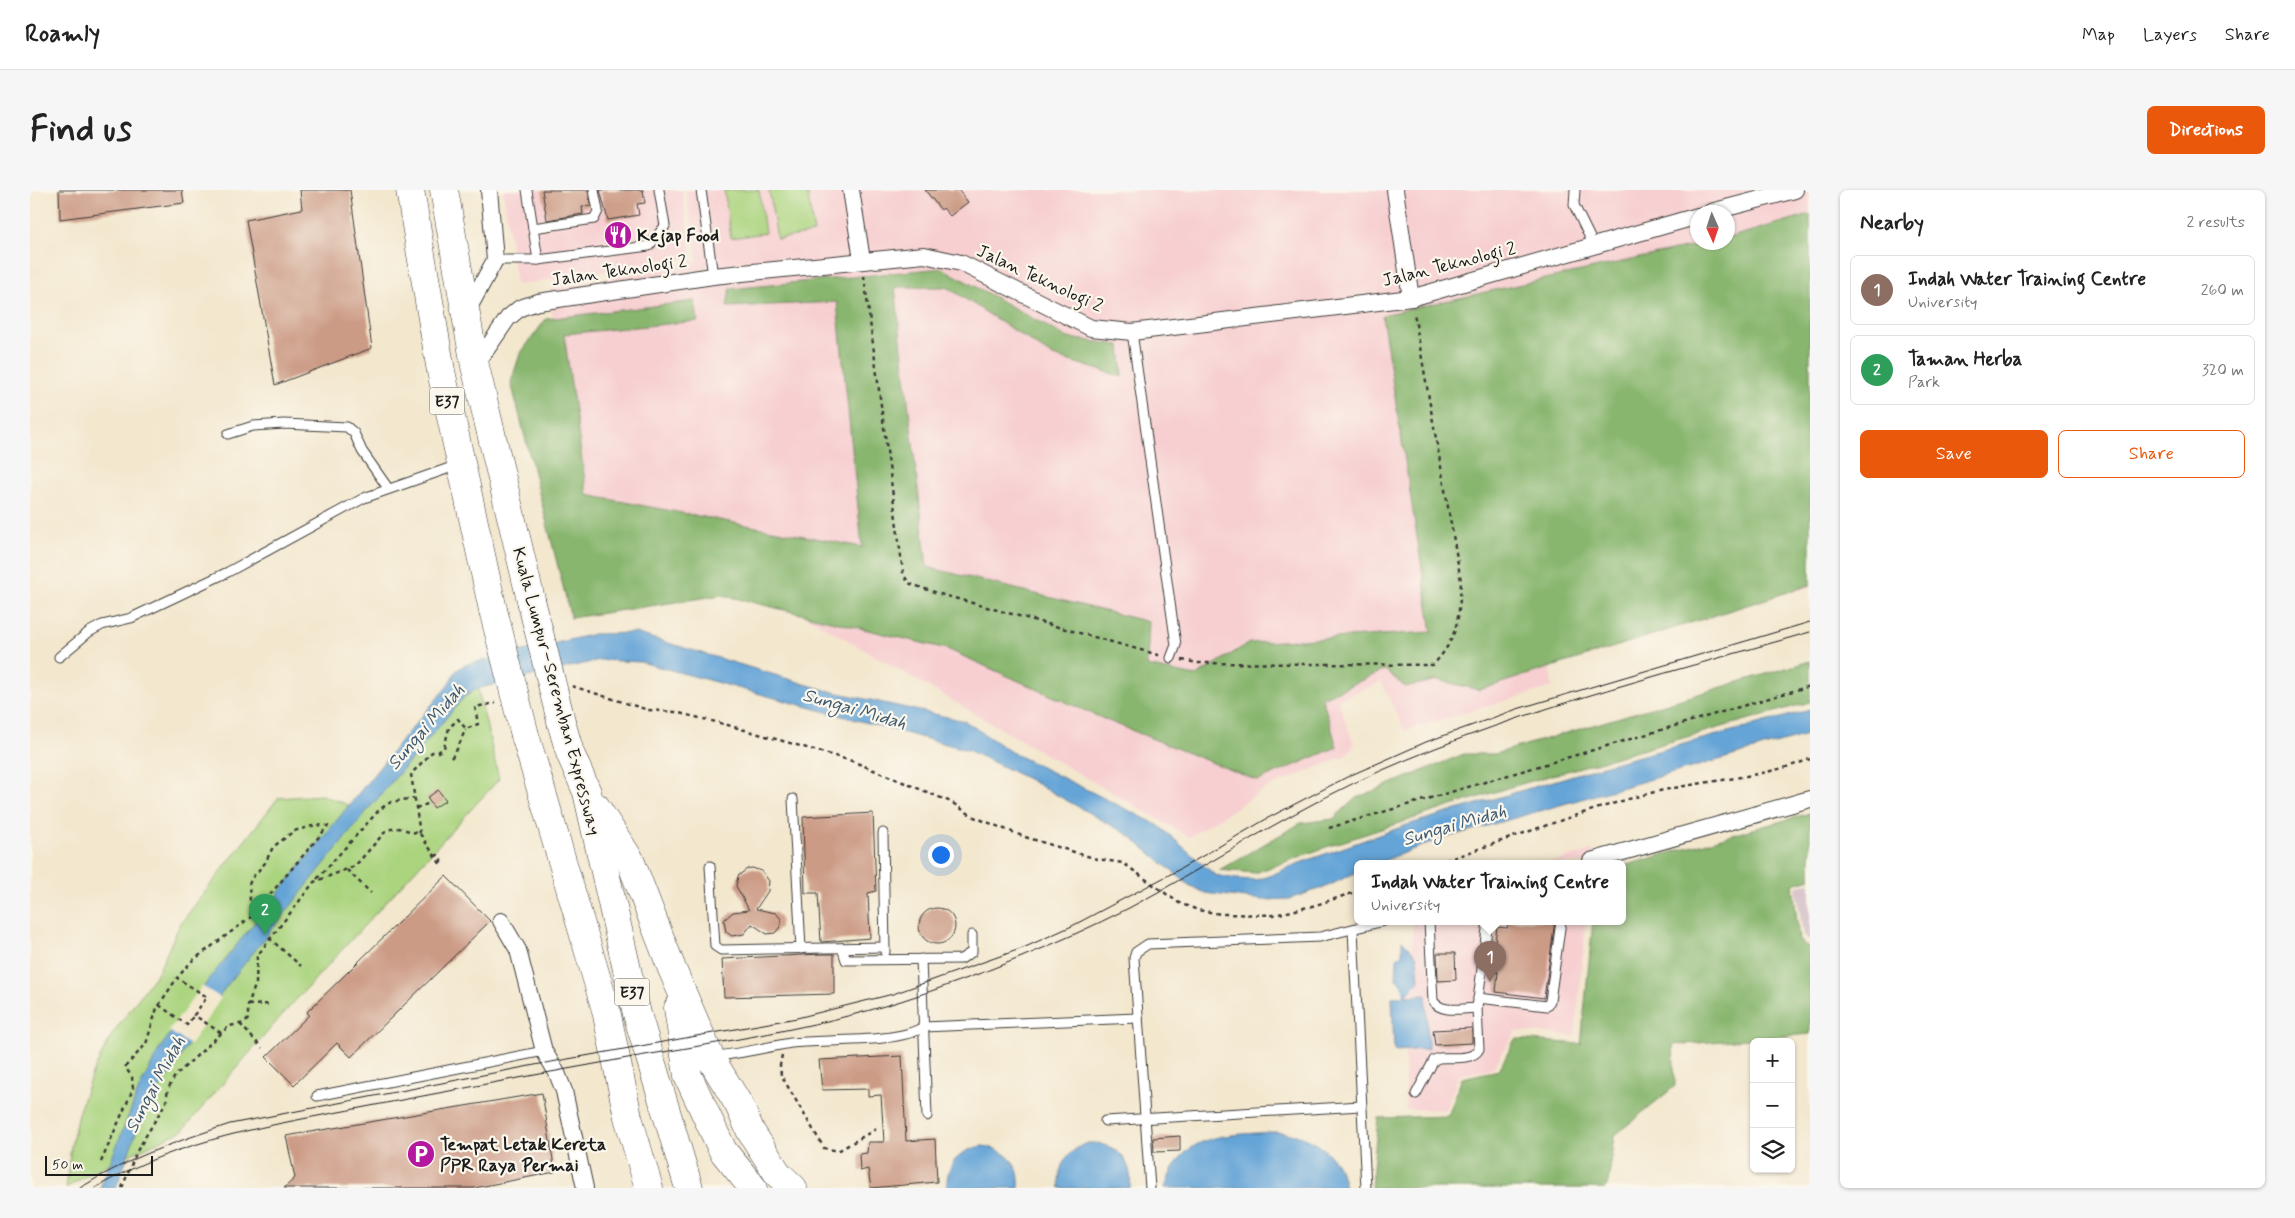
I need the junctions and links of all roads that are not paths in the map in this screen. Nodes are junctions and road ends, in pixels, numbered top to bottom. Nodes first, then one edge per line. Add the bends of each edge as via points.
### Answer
1 (410, 190) edge
2 (444, 190) edge
3 (489, 190) edge
4 (527, 190) edge
5 (594, 190) edge
6 (659, 190) edge
7 (701, 190) edge
8 (851, 190) edge
9 (1395, 190) edge
10 (1575, 190) edge
11 (1795, 190) edge
12 (1754, 195) edge
13 (1729, 205) edge
14 (1690, 218) edge
15 (533, 228) junction
16 (1594, 246) junction
17 (495, 260) junction
18 (538, 260) junction
19 (862, 260) junction
20 (713, 276) junction
21 (1411, 298) junction
22 (464, 315) junction
23 (1132, 332) junction
24 (474, 366) junction
25 (228, 434) dead end
26 (461, 464) junction
27 (388, 488) junction
28 (59, 657) dead end
29 (1171, 658) road end
30 (587, 792) junction
31 (793, 799) dead end
32 (1810, 799) edge
33 (883, 833) dead end
34 (1594, 860) edge
35 (710, 866) dead end
36 (502, 921) dead end
37 (1370, 925) edge
38 (1428, 925) edge
39 (1487, 925) edge
40 (1560, 925) edge
41 (1353, 930) junction
42 (972, 934) dead end
43 (884, 947) junction
44 (842, 948) junction
45 (801, 949) junction
46 (922, 959) junction
47 (885, 960) junction
48 (672, 969) junction
49 (1478, 998) junction
50 (1477, 1008) junction
51 (1138, 1018) junction
52 (923, 1027) junction
53 (544, 1051) junction
54 (710, 1057) junction
55 (1416, 1094) dead end
56 (317, 1096) dead end
57 (1361, 1106) junction
58 (927, 1116) dead end
59 (1146, 1119) junction
60 (1105, 1121) dead end
61 (584, 1188) edge
62 (649, 1188) edge
63 (689, 1188) edge
64 (753, 1188) edge
65 (793, 1188) edge
66 (1150, 1188) edge
67 (1366, 1188) edge

1 - 26 highway, E37 via 424,282
2 - 22 highway, Kuala Lumpur–Seremban Expressway / E37
3 - 17 street
4 - 15 lane
5 - 15 lane via 598,211 594,219
6 - 18 lane via 665,226 649,246
7 - 20 lane
8 - 19 street
9 - 21 street
10 - 16 lane via 1574,205
11 - 12 street
12 - 13 street
14 - 16 street, Jalan Teknologi 2
15 - 18 lane
16 - 21 street, Jalan Teknologi 2
17 - 18 lane
17 - 22 street
19 - 20 street, Jalan Teknologi 2
19 - 23 street, Jalan Teknologi 2 via 924,255 961,263 1091,328
20 - 24 street, Jalan Teknologi 2 via 538,302 520,308 508,318
21 - 23 street, Jalan Teknologi 2
22 - 24 highway, Kuala Lumpur–Seremban Expressway / E37
23 - 29 lane via 1176,645
24 - 30 highway, Kuala Lumpur–Seremban Expressway / E37, bridge via 562,725
25 - 27 lane via 253,426 284,424 348,427
26 - 27 lane
26 - 62 highway, E37, bridge via 525,735 606,1010 628,1117
27 - 28 lane via 228,572 131,618 88,632
30 - 48 highway via 630,860
30 - 63 highway, Kuala Lumpur–Seremban Expressway / E37 via 637,1014
31 - 45 lane
32 - 34 street
33 - 43 lane
35 - 45 lane via 715,946 727,950
36 - 53 street via 518,950
37 - 41 lane
38 - 50 lane via 1433,1001 1441,1008
39 - 49 lane
40 - 49 lane via 1547,1006
41 - 51 lane via 1304,939 1148,944 1136,952 1134,958
41 - 57 lane
42 - 46 lane via 972,952 967,956
43 - 44 lane
43 - 47 lane
44 - 45 lane
44 - 47 lane via 846,960
46 - 47 lane
46 - 52 lane
48 - 54 highway
48 - 64 highway via 688,1076 722,1151
49 - 50 lane
50 - 55 lane via 1478,1053 1434,1060
51 - 52 lane
51 - 59 lane
52 - 54 lane via 904,1035 790,1043 736,1055
52 - 58 lane
53 - 56 lane
53 - 61 street via 564,1091
54 - 65 highway via 751,1132 778,1174
57 - 59 lane
57 - 67 lane
59 - 60 lane
59 - 66 lane

